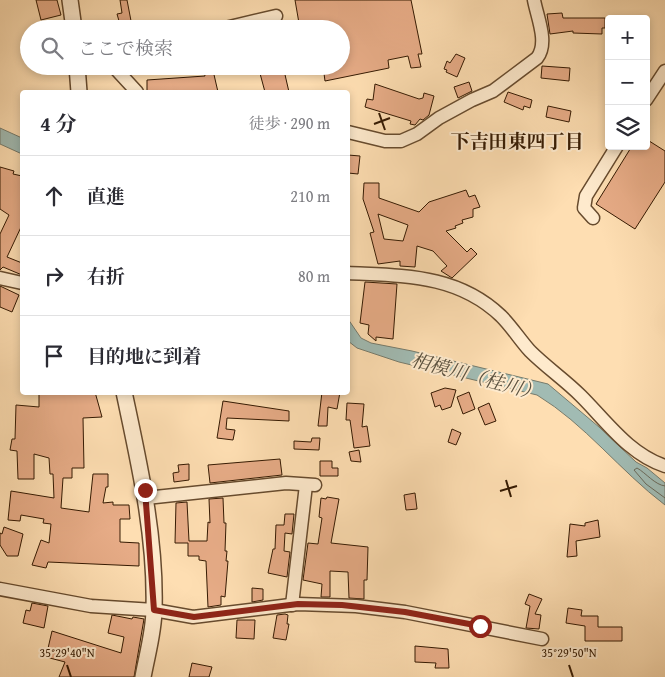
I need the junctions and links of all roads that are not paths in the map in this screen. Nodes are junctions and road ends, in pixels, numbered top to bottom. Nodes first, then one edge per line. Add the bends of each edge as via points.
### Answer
1 (70, 0) edge
2 (534, 0) edge
3 (276, 16) dead end
4 (74, 20) edge
5 (259, 20) edge
6 (665, 71) edge
7 (78, 75) edge
8 (121, 75) edge
9 (79, 90) edge
10 (135, 90) edge
11 (650, 94) edge
12 (350, 132) edge
13 (615, 150) edge
14 (592, 218) dead end
15 (350, 273) edge
16 (0, 278) edge
17 (20, 283) edge
18 (125, 395) edge
19 (665, 466) edge
20 (146, 498) junction
21 (0, 589) edge
22 (292, 605) junction
23 (154, 610) junction
24 (542, 638) dead end
25 (143, 677) edge

1 - 4 street
2 - 12 street via 542,52 493,91 401,140 385,141
3 - 5 street
6 - 11 street
7 - 9 street
8 - 10 street
13 - 14 street via 586,196 584,208
15 - 19 street via 419,277 455,286 472,296 501,316 530,351 628,444 642,456
16 - 17 street
18 - 20 street
20 - 22 street via 286,483 310,485
20 - 23 street
21 - 23 street via 91,606
22 - 23 street via 194,617
22 - 24 street via 356,606 405,612
23 - 25 street

